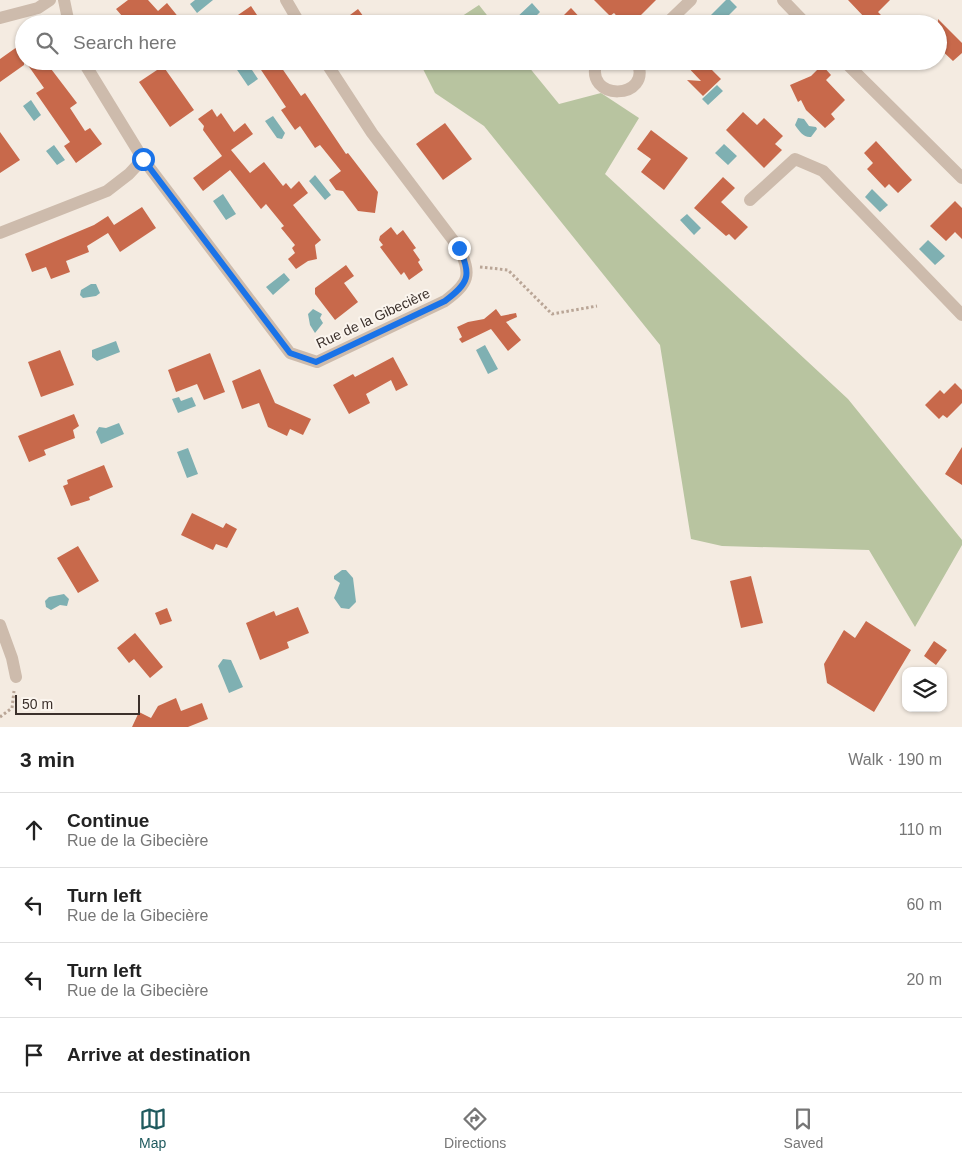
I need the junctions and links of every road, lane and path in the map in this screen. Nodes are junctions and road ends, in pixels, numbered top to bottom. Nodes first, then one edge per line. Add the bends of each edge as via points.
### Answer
1 (50, 0) edge
2 (64, 0) edge
3 (286, 0) edge
4 (691, 0) edge
5 (782, 0) edge
6 (67, 15) edge
7 (295, 15) edge
8 (675, 15) edge
9 (797, 15) edge
10 (0, 18) edge
11 (89, 70) edge
12 (331, 70) edge
13 (596, 70) edge
14 (639, 70) edge
15 (853, 70) edge
16 (143, 159) junction
17 (962, 178) edge
18 (750, 200) dead end
19 (0, 233) edge
20 (467, 265) junction
21 (597, 306) dead end
22 (962, 315) edge
23 (0, 626) edge
24 (16, 677) joint
25 (0, 717) edge

1 - 10 street via 38,8
2 - 6 street
3 - 7 street
4 - 8 street
5 - 9 street
11 - 16 street, Rue de la Gibecière
12 - 20 street via 372,132 459,248
13 - 14 street via 601,86 619,93 636,83
15 - 17 street
16 - 19 street via 107,191
16 - 20 street, Rue de la Gibecière via 290,353 316,362 445,301 465,281
18 - 22 street via 795,159 823,171
20 - 21 path via 508,270 552,314
23 - 24 street
24 - 25 path via 12,708

